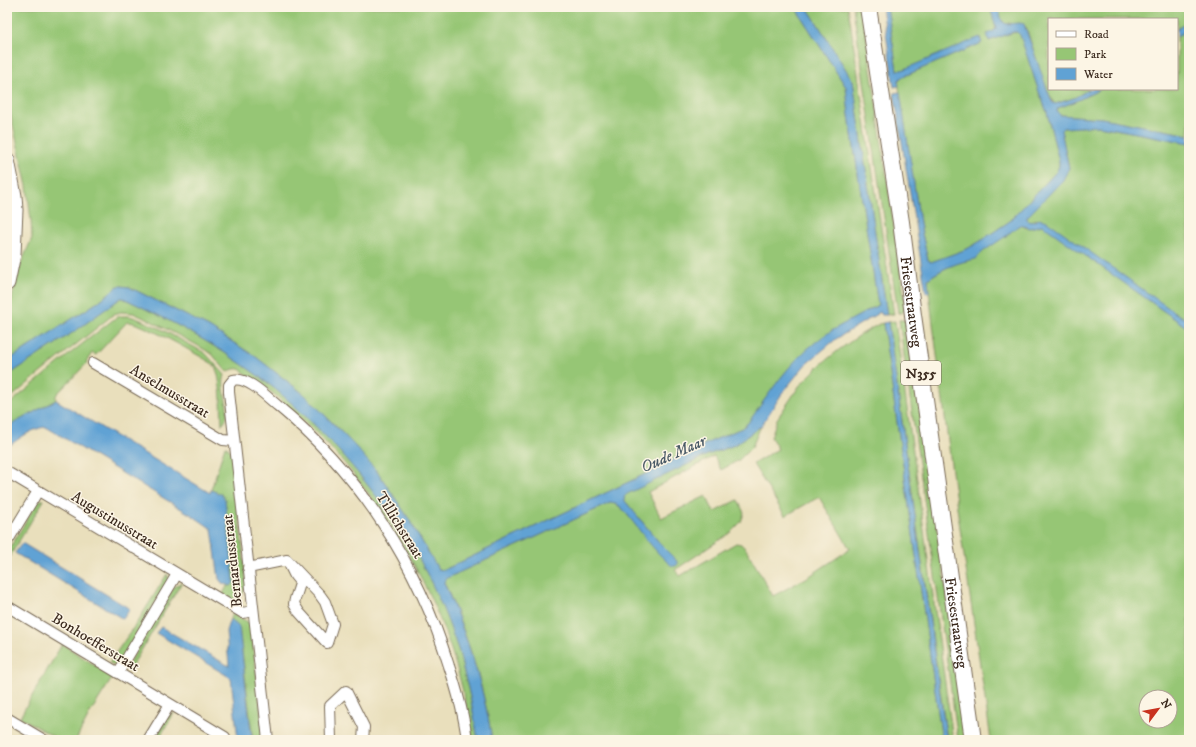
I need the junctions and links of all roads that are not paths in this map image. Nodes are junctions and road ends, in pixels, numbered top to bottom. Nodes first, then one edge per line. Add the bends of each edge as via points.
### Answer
1 (868, 7) edge
2 (7, 160) edge
3 (7, 283) edge
4 (93, 362) dead end
5 (232, 380) joint
6 (234, 441) junction
7 (7, 472) edge
8 (38, 491) junction
9 (7, 542) edge
10 (287, 560) junction
11 (248, 568) junction
12 (177, 574) junction
13 (7, 606) edge
14 (252, 611) junction
15 (118, 673) junction
16 (170, 704) junction
17 (7, 718) edge
18 (225, 737) dead end
19 (44, 740) edge
20 (148, 740) edge
21 (268, 740) edge
22 (331, 740) edge
23 (363, 740) edge
24 (467, 740) edge
25 (973, 740) edge

1 - 25 main road, Friesestraatweg / N355 via 901,222
2 - 3 main road via 15,210 13,254
4 - 6 street, Anselmusstraat via 223,440
5 - 6 street, Bernardusstraat via 228,392
5 - 24 street, Tillichstraat via 243,380 293,418 341,467 384,525 418,585 433,619 453,677
6 - 11 street, Bernardusstraat
7 - 8 street, Augustinusstraat
8 - 9 street
8 - 12 street, Augustinusstraat
10 - 10 street via 325,602 333,624 327,643 294,604 300,582
10 - 11 street
11 - 14 street, Bernardusstraat
12 - 14 street, Augustinusstraat via 243,613
12 - 15 street
13 - 15 street, Bonhoefferstraat
14 - 21 street, Bernardusstraat
15 - 16 street, Bonhoefferstraat
16 - 18 street, Bonhoefferstraat
16 - 20 street
17 - 19 street
22 - 23 street via 330,706 346,691 364,728

